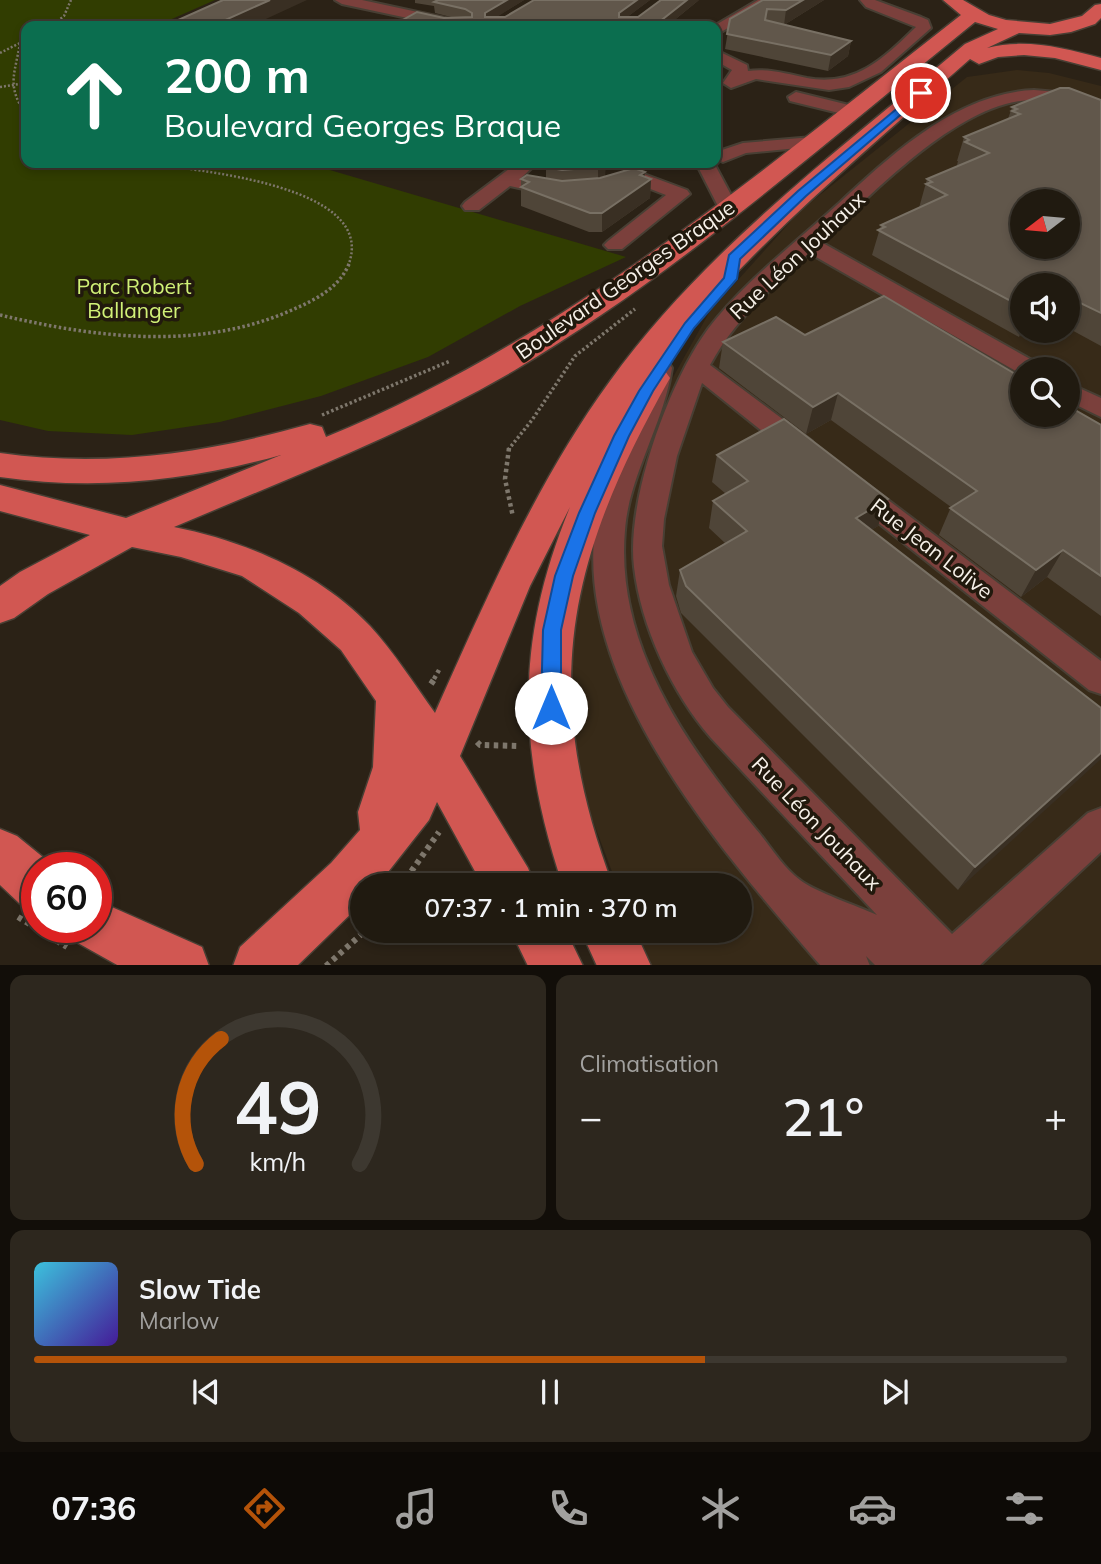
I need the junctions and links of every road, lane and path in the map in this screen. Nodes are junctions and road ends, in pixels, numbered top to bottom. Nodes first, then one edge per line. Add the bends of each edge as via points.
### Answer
1 (71, 0) edge
2 (342, 0) edge
3 (397, 0) edge
4 (768, 0) edge
5 (952, 0) edge
6 (871, 3) edge
7 (69, 8) junction
8 (381, 8) junction
9 (63, 9) dead end
10 (1101, 9) edge
11 (971, 16) junction
12 (58, 21) edge
13 (441, 21) edge
14 (1015, 27) junction
15 (721, 28) edge
16 (1044, 29) junction
17 (20, 43) joint
18 (0, 53) edge
19 (1101, 64) edge
20 (842, 67) edge
21 (941, 76) junction
22 (726, 79) edge
23 (21, 84) edge
24 (11, 85) junction
25 (0, 86) edge
26 (21, 108) edge
27 (1101, 110) edge
28 (851, 111) junction
29 (721, 137) edge
30 (814, 142) junction
31 (743, 148) junction
32 (721, 156) edge
33 (174, 168) edge
34 (521, 168) edge
35 (712, 168) edge
36 (505, 179) junction
37 (472, 205) dead end
38 (728, 208) junction
39 (807, 243) junction
40 (615, 246) dead end
41 (734, 258) junction
42 (636, 308) dead end
43 (0, 315) edge
44 (462, 356) dead end
45 (1010, 358) edge
46 (696, 366) junction
47 (660, 368) junction
48 (447, 395) junction
49 (1080, 397) edge
50 (1101, 410) edge
51 (316, 418) dead end
52 (0, 465) edge
53 (0, 498) edge
54 (514, 520) dead end
55 (128, 532) junction
56 (0, 607) edge
57 (444, 661) dead end
58 (1101, 680) edge
59 (414, 690) junction
60 (552, 746) junction
61 (458, 752) junction
62 (1101, 826) edge
63 (385, 838) junction
64 (0, 853) edge
65 (505, 873) edge
66 (583, 873) edge
67 (21, 893) edge
68 (785, 894) junction
69 (112, 943) edge
70 (351, 943) edge
71 (544, 943) edge
72 (613, 943) edge
73 (951, 962) junction
74 (906, 964) edge
75 (183, 965) edge
76 (259, 965) edge
77 (326, 965) edge
78 (557, 965) edge
79 (625, 965) edge
80 (849, 965) edge

1 - 7 path
2 - 8 street
3 - 8 street
4 - 15 street
5 - 11 main road
6 - 22 street via 925,26 855,80 828,86 762,74
7 - 9 path
7 - 12 path
8 - 13 street
10 - 16 main road via 1093,19 1079,24
11 - 14 main road
11 - 28 main road, Boulevard Georges Braque
14 - 16 main road
14 - 21 main road, Boulevard Georges Braque via 972,48
16 - 19 main road via 1068,38
17 - 18 path
17 - 24 path
19 - 21 main road via 1056,53 1010,50 987,54
20 - 22 street via 848,73 817,80 754,65
21 - 41 main road, Boulevard Georges Braque
22 - 28 street
23 - 24 path
24 - 25 path
24 - 26 path
27 - 39 street, Rue Léon Jouhaux via 1047,95 1012,97 965,115 888,169
28 - 30 main road, Boulevard Georges Braque
29 - 31 street via 743,139
30 - 31 street
30 - 38 main road, Boulevard Georges Braque
31 - 32 street
33 - 43 path via 242,179 336,214 350,231 353,252 341,279 298,308 210,333 69,331
34 - 36 street
35 - 38 street
36 - 37 street
36 - 40 street via 541,189 590,189 636,177 680,194
38 - 48 main road, Boulevard Georges Braque via 593,307
39 - 45 street
39 - 46 street, Rue Léon Jouhaux via 730,315
41 - 47 main road via 730,279
41 - 61 main road, Boulevard Georges Braque via 621,388 575,464 511,586
42 - 54 path via 575,356 507,451 505,479
44 - 51 path
46 - 58 street, Rue Jean Lolive
46 - 73 street, Rue Léon Jouhaux via 671,432 650,523 648,564 669,642 702,701
47 - 60 main road via 621,436 564,576 552,630
47 - 68 street via 657,394 637,440 610,529 609,586 621,640 649,707 695,779
48 - 52 main road via 397,403 266,449 190,464 80,473
48 - 55 main road, Boulevard Georges Braque
49 - 50 street
53 - 55 main road
55 - 56 main road, Boulevard Georges Braque via 34,583
55 - 59 main road via 255,566 313,601
57 - 59 path
59 - 61 main road via 419,726
59 - 63 main road via 382,812
60 - 61 path
60 - 66 main road via 569,837
61 - 63 main road, Boulevard Georges Braque
61 - 65 main road
62 - 73 street
63 - 76 main road, Boulevard Georges Braque via 349,881
64 - 67 main road
68 - 74 street via 874,935
68 - 80 street
69 - 75 main road via 137,947
70 - 77 path
71 - 78 main road
72 - 79 main road
73 - 74 street

